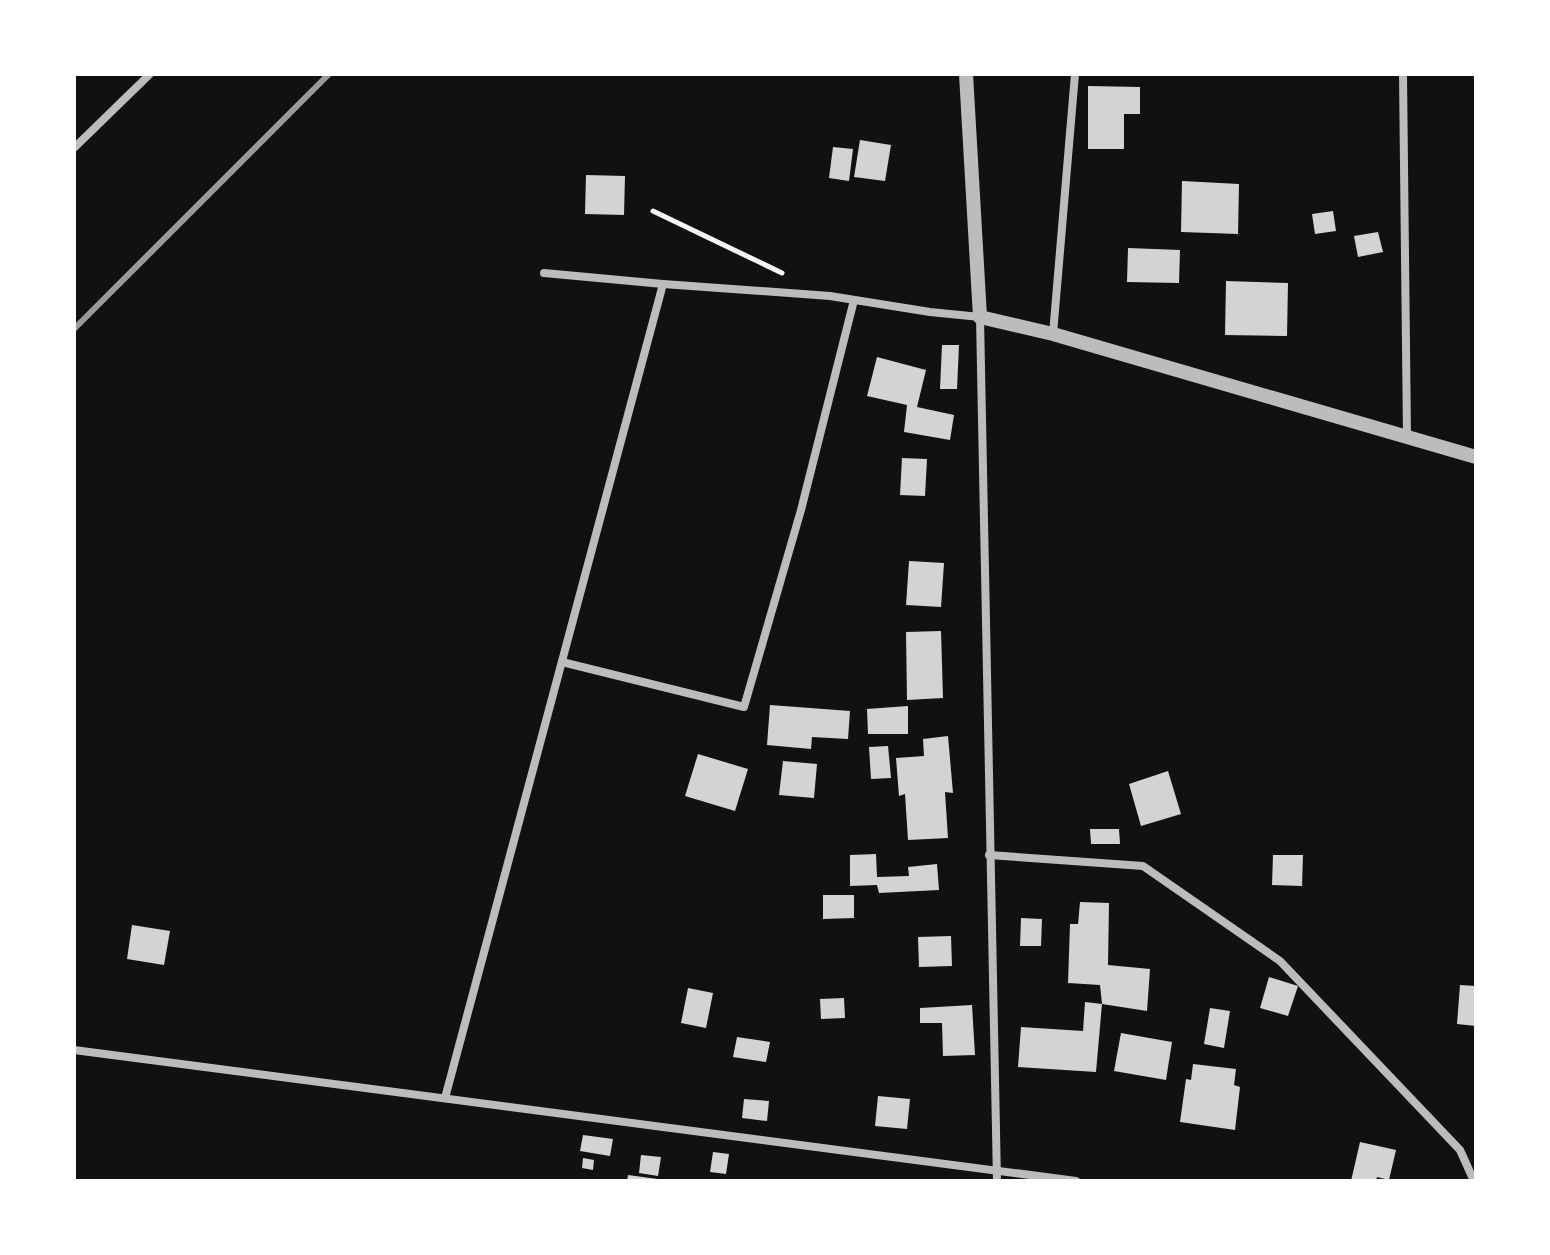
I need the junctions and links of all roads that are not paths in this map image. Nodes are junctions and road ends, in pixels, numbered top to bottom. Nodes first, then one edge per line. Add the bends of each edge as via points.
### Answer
1 (150, 74) edge
2 (966, 74) edge
3 (1075, 74) edge
4 (1403, 74) edge
5 (74, 148) edge
6 (544, 273) dead end
7 (663, 284) junction
8 (854, 300) junction
9 (980, 317) junction
10 (1053, 334) junction
11 (1407, 438) junction
12 (1476, 457) edge
13 (562, 662) junction
14 (989, 855) junction
15 (74, 1050) edge
16 (445, 1098) junction
17 (996, 1169) junction
18 (997, 1181) edge
19 (1076, 1181) edge
20 (1474, 1181) edge

1 - 5 street
2 - 9 street
3 - 10 street
4 - 11 street
6 - 7 street
7 - 8 street
7 - 13 street
8 - 9 street
8 - 13 street via 744,707
9 - 10 street
9 - 14 street
10 - 11 street
11 - 12 street
13 - 16 street
14 - 17 street
14 - 20 street via 1143,866 1280,961 1460,1150
15 - 16 street
16 - 17 street
17 - 18 street
17 - 19 street

